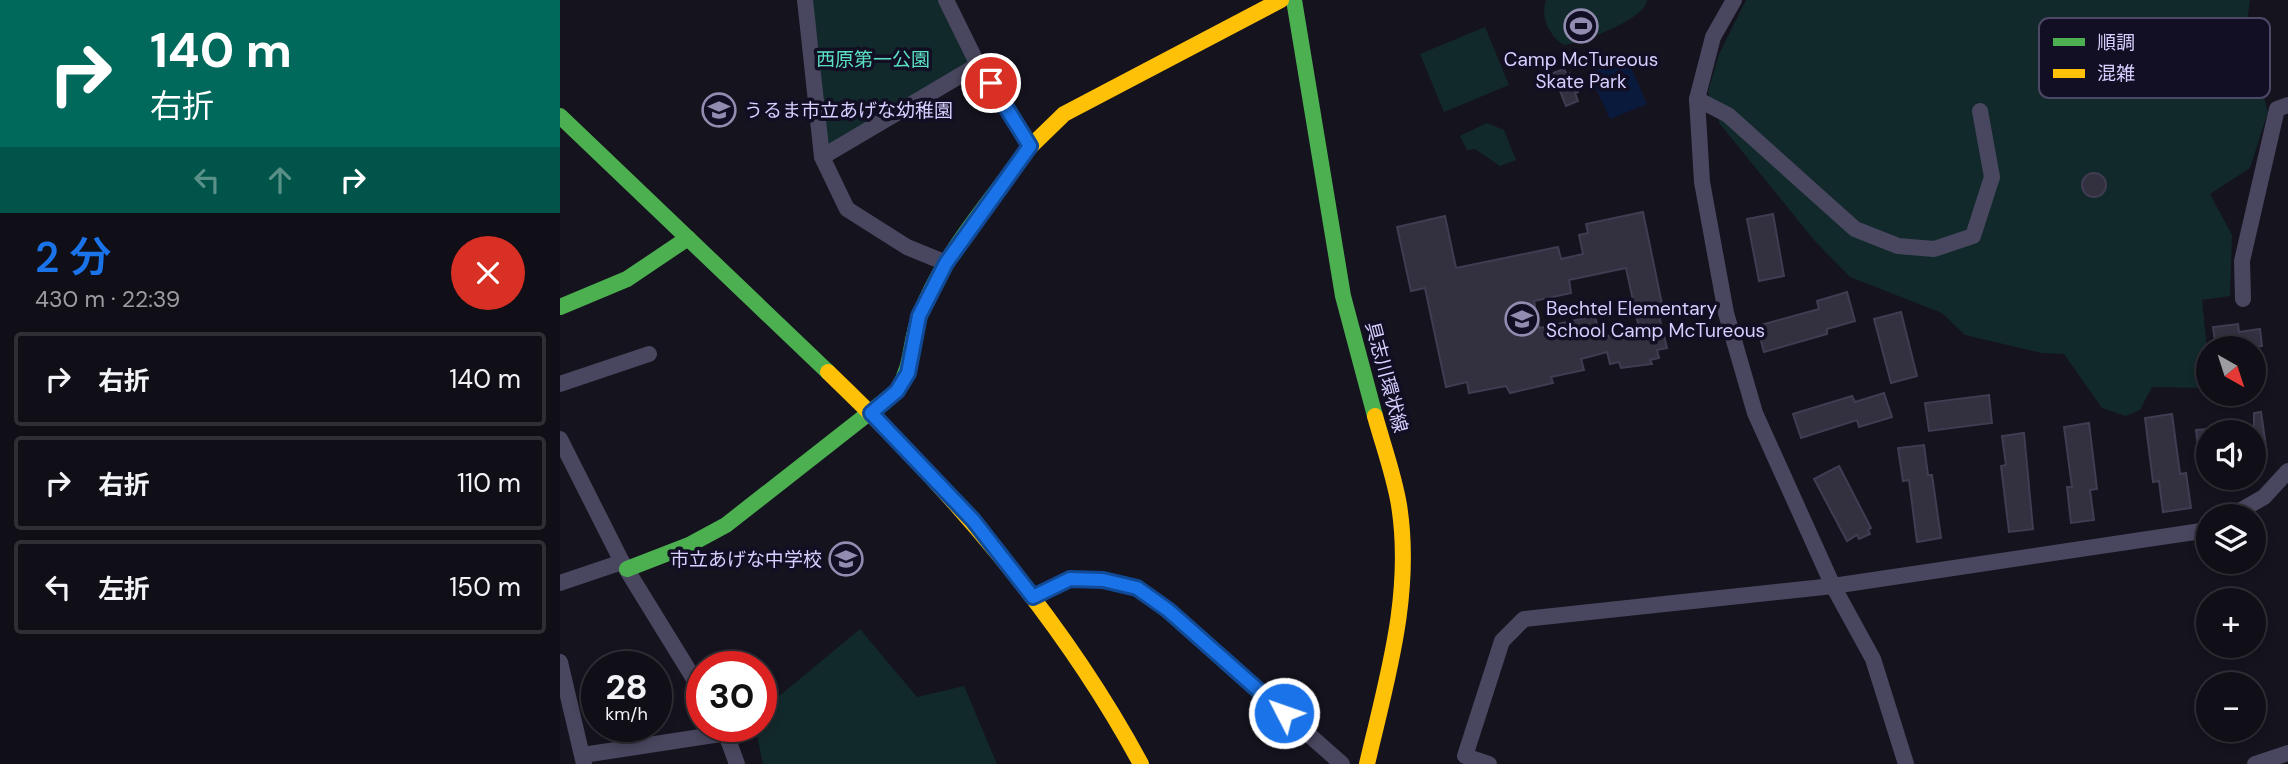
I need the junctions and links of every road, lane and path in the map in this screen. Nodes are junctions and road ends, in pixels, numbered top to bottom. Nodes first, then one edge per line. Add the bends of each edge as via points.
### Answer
1 (804, 0) edge
2 (947, 0) edge
3 (1281, 0) edge
4 (1294, 0) edge
5 (1734, 0) edge
6 (978, 65) junction
7 (1697, 99) junction
8 (2288, 104) edge
9 (1980, 111) dead end
10 (560, 116) edge
11 (1030, 146) junction
12 (822, 157) junction
13 (688, 238) junction
14 (946, 263) junction
15 (2243, 299) dead end
16 (560, 307) edge
17 (649, 354) dead end
18 (560, 384) edge
19 (871, 413) junction
20 (560, 439) edge
21 (2288, 471) edge
22 (2252, 504) edge
23 (2196, 532) edge
24 (624, 566) junction
25 (560, 583) edge
26 (1833, 586) junction
27 (1033, 597) junction
28 (560, 662) edge
29 (686, 666) edge
30 (686, 738) edge
31 (729, 742) edge
32 (2288, 753) edge
33 (583, 760) edge
34 (737, 764) edge
35 (1141, 764) edge
36 (1342, 764) edge
37 (1367, 764) edge
38 (1489, 764) edge
39 (1906, 764) edge
40 (2255, 764) edge

1 - 12 street
2 - 6 street
3 - 11 street via 1064,114
4 - 37 street, 具志川環状線 via 1343,296 1399,504 1404,568 1401,618
5 - 7 street via 1713,37
6 - 11 street
6 - 12 street
7 - 9 street via 1728,115 1854,229 1898,246 1934,249 1973,236 1983,211 1992,177
7 - 26 street via 1702,182 1726,313 1755,413
8 - 15 street via 2277,109 2242,261
10 - 13 street
11 - 14 street
12 - 14 street via 847,209 907,247
13 - 16 street via 640,274
13 - 19 street
14 - 19 street via 919,316 908,373 897,391
17 - 18 street
19 - 24 street via 726,525 689,545
19 - 27 street via 973,520
20 - 24 street
21 - 22 street
23 - 26 street
24 - 25 street
24 - 29 street
26 - 38 street via 1524,619 1502,641 1465,756
26 - 39 street via 1873,659
27 - 35 street via 1115,716
27 - 36 street via 1070,579 1137,588 1168,610
28 - 33 street
30 - 33 street
31 - 34 street
32 - 40 street

